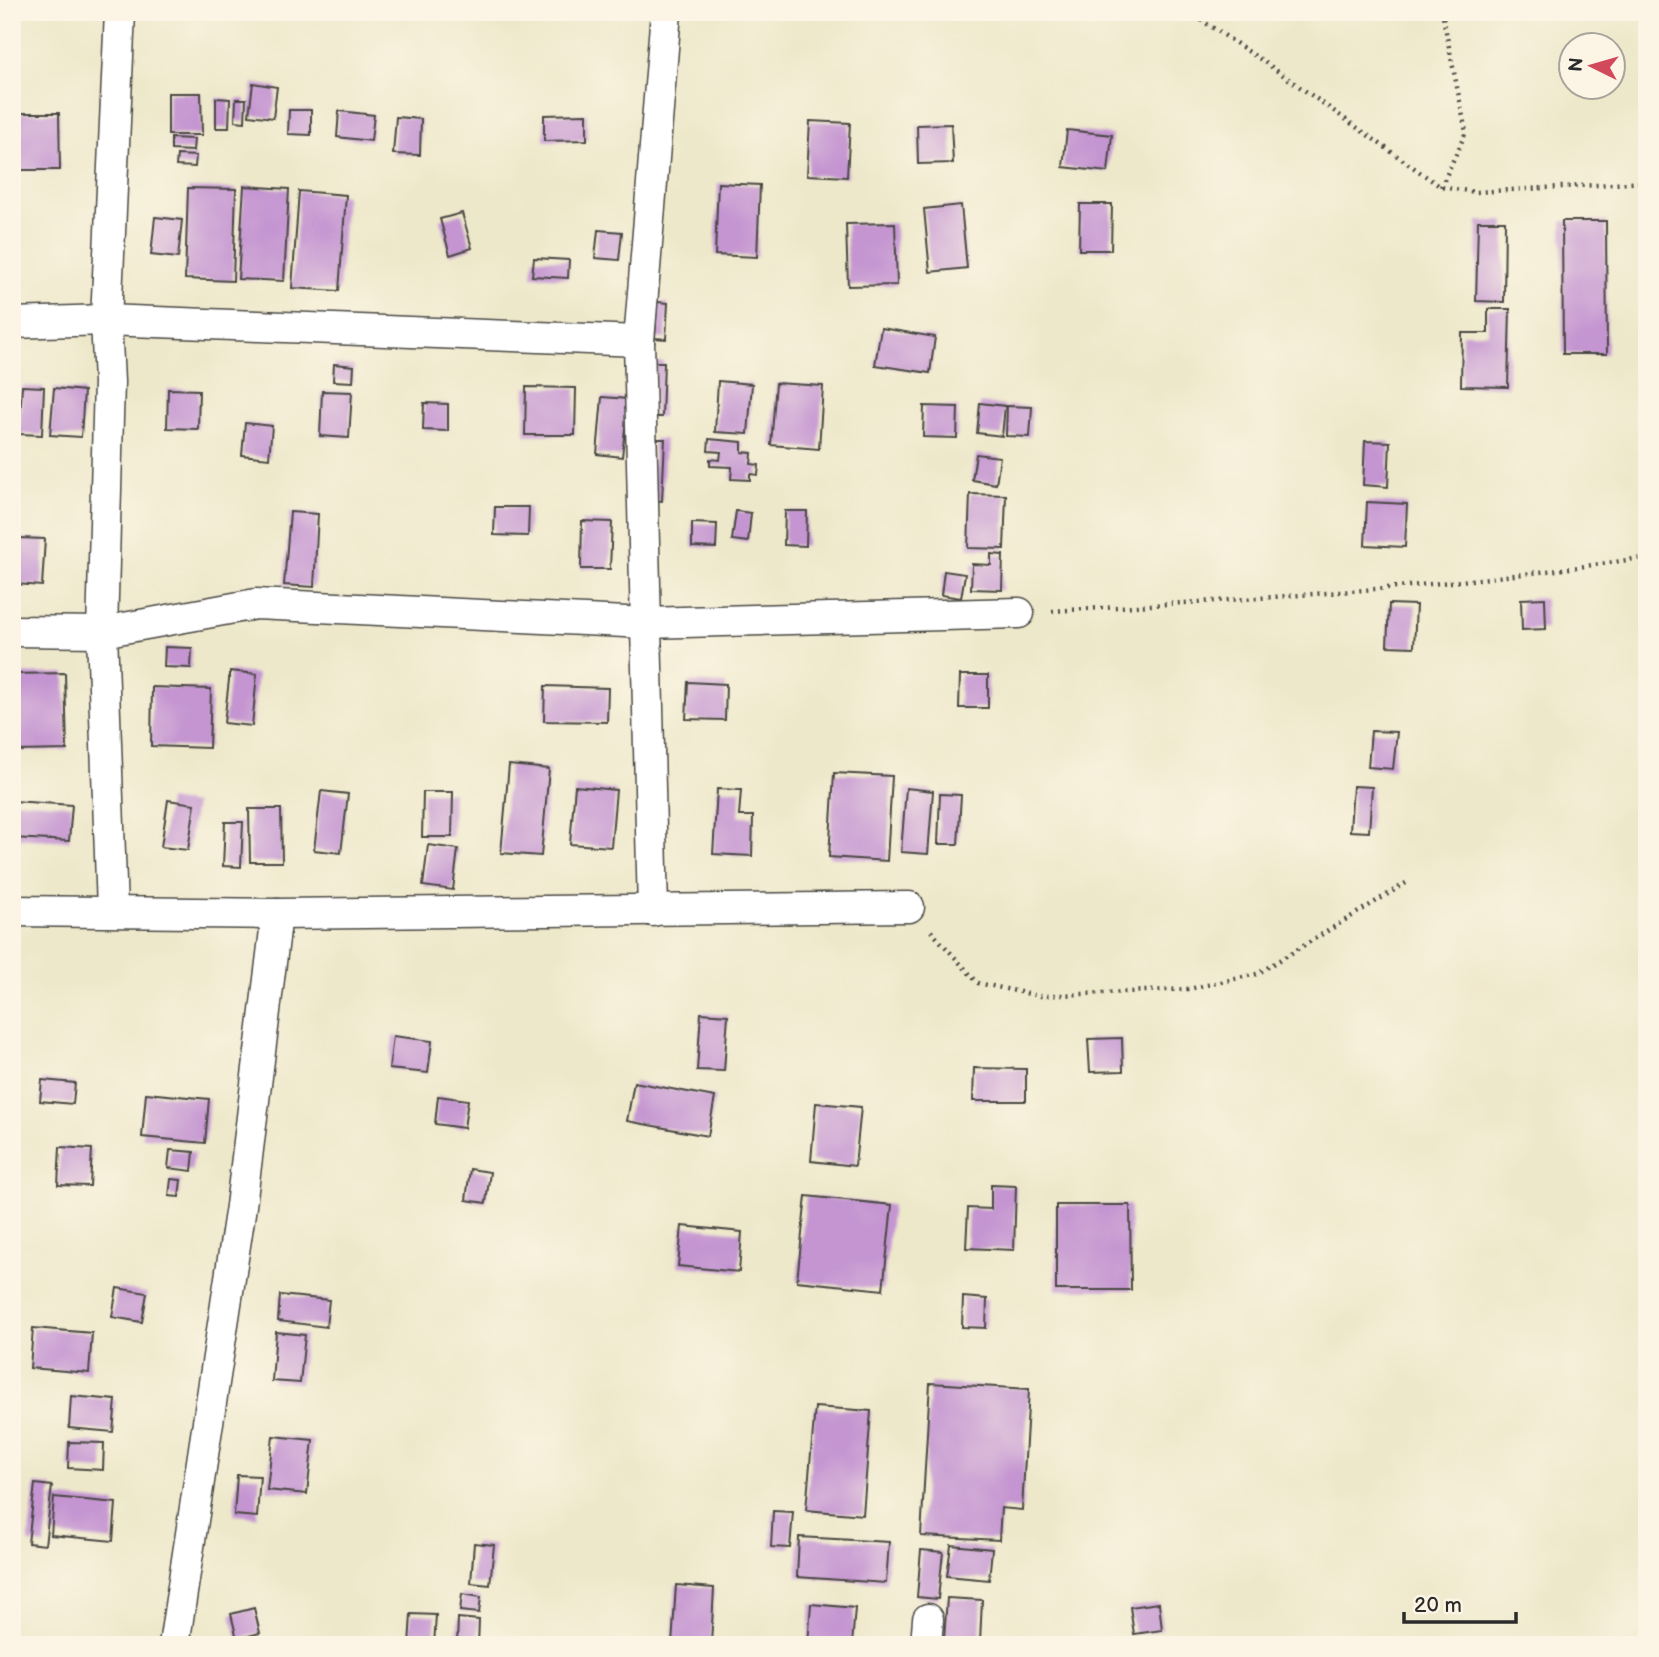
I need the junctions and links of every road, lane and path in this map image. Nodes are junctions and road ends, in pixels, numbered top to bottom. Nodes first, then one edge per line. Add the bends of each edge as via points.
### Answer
1 (120, 12) edge
2 (666, 12) edge
3 (1189, 12) edge
4 (1442, 12) edge
5 (1647, 182) edge
6 (1441, 187) junction
7 (106, 320) junction
8 (12, 323) edge
9 (639, 341) junction
10 (1647, 556) edge
11 (1019, 613) joint
12 (646, 623) junction
13 (12, 631) edge
14 (103, 632) junction
15 (1406, 883) dead end
16 (909, 907) joint
17 (112, 910) junction
18 (12, 911) edge
19 (653, 911) junction
20 (277, 914) junction
21 (174, 1645) edge

1 - 7 street
2 - 9 street
3 - 6 path
4 - 6 path via 1466,132
5 - 6 path via 1476,192
7 - 8 street
7 - 9 street
7 - 14 street via 109,382
9 - 12 street
10 - 11 path via 1346,594
11 - 12 street
12 - 14 street via 256,604
12 - 19 street
13 - 14 street
14 - 17 street
15 - 16 path via 1257,974 1189,989 1111,994 1039,996 978,983
16 - 19 street
17 - 18 street
17 - 20 street
19 - 20 street via 463,909
20 - 21 street via 241,1206

